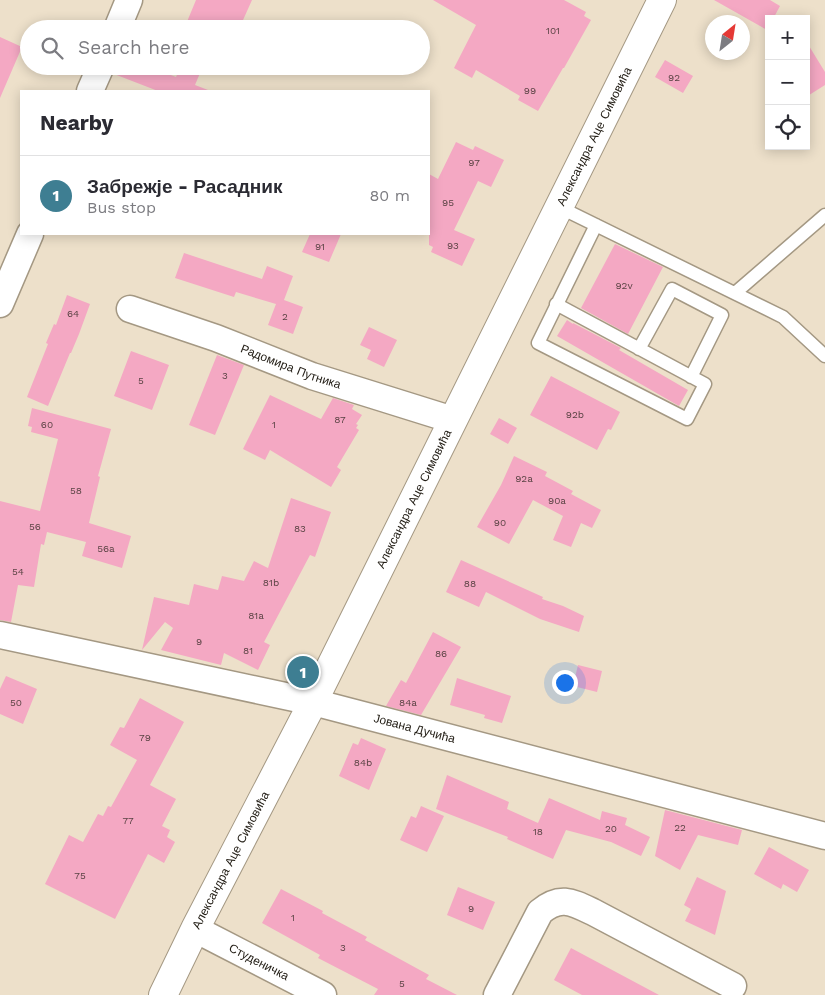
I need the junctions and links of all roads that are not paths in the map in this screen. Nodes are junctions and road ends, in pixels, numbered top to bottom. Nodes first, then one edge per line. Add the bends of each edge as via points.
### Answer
1 (129, 0) edge
2 (662, 0) edge
3 (120, 20) edge
4 (97, 75) edge
5 (90, 90) edge
6 (559, 207) junction
7 (825, 215) edge
8 (596, 225) junction
9 (30, 235) edge
10 (735, 293) junction
11 (0, 304) edge
12 (556, 304) junction
13 (130, 309) dead end
14 (639, 349) junction
15 (825, 356) edge
16 (691, 377) junction
17 (453, 420) junction
18 (0, 636) edge
19 (312, 702) junction
20 (825, 836) edge
21 (195, 929) junction
22 (732, 986) dead end
23 (163, 995) edge
24 (323, 995) edge
25 (497, 995) edge

1 - 3 street
2 - 6 street, Александра Аце Симовића
4 - 5 street
6 - 8 lane
6 - 17 street, Александра Аце Симовића
7 - 10 lane
8 - 10 lane
8 - 12 lane
9 - 11 street
10 - 15 lane via 783,317
12 - 14 lane
12 - 16 lane via 538,343 687,419 705,384
13 - 17 street, Радомира Путника via 312,376
14 - 16 lane
14 - 16 lane via 672,289 722,315
17 - 19 street, Александра Аце Симовића
18 - 19 street, Јована Дучића
19 - 20 street, Јована Дучића
19 - 21 street, Александра Аце Симовића
21 - 23 street, Александра Аце Симовића
21 - 24 street, Студеничка
22 - 25 street via 593,912 562,901 549,904 540,912

